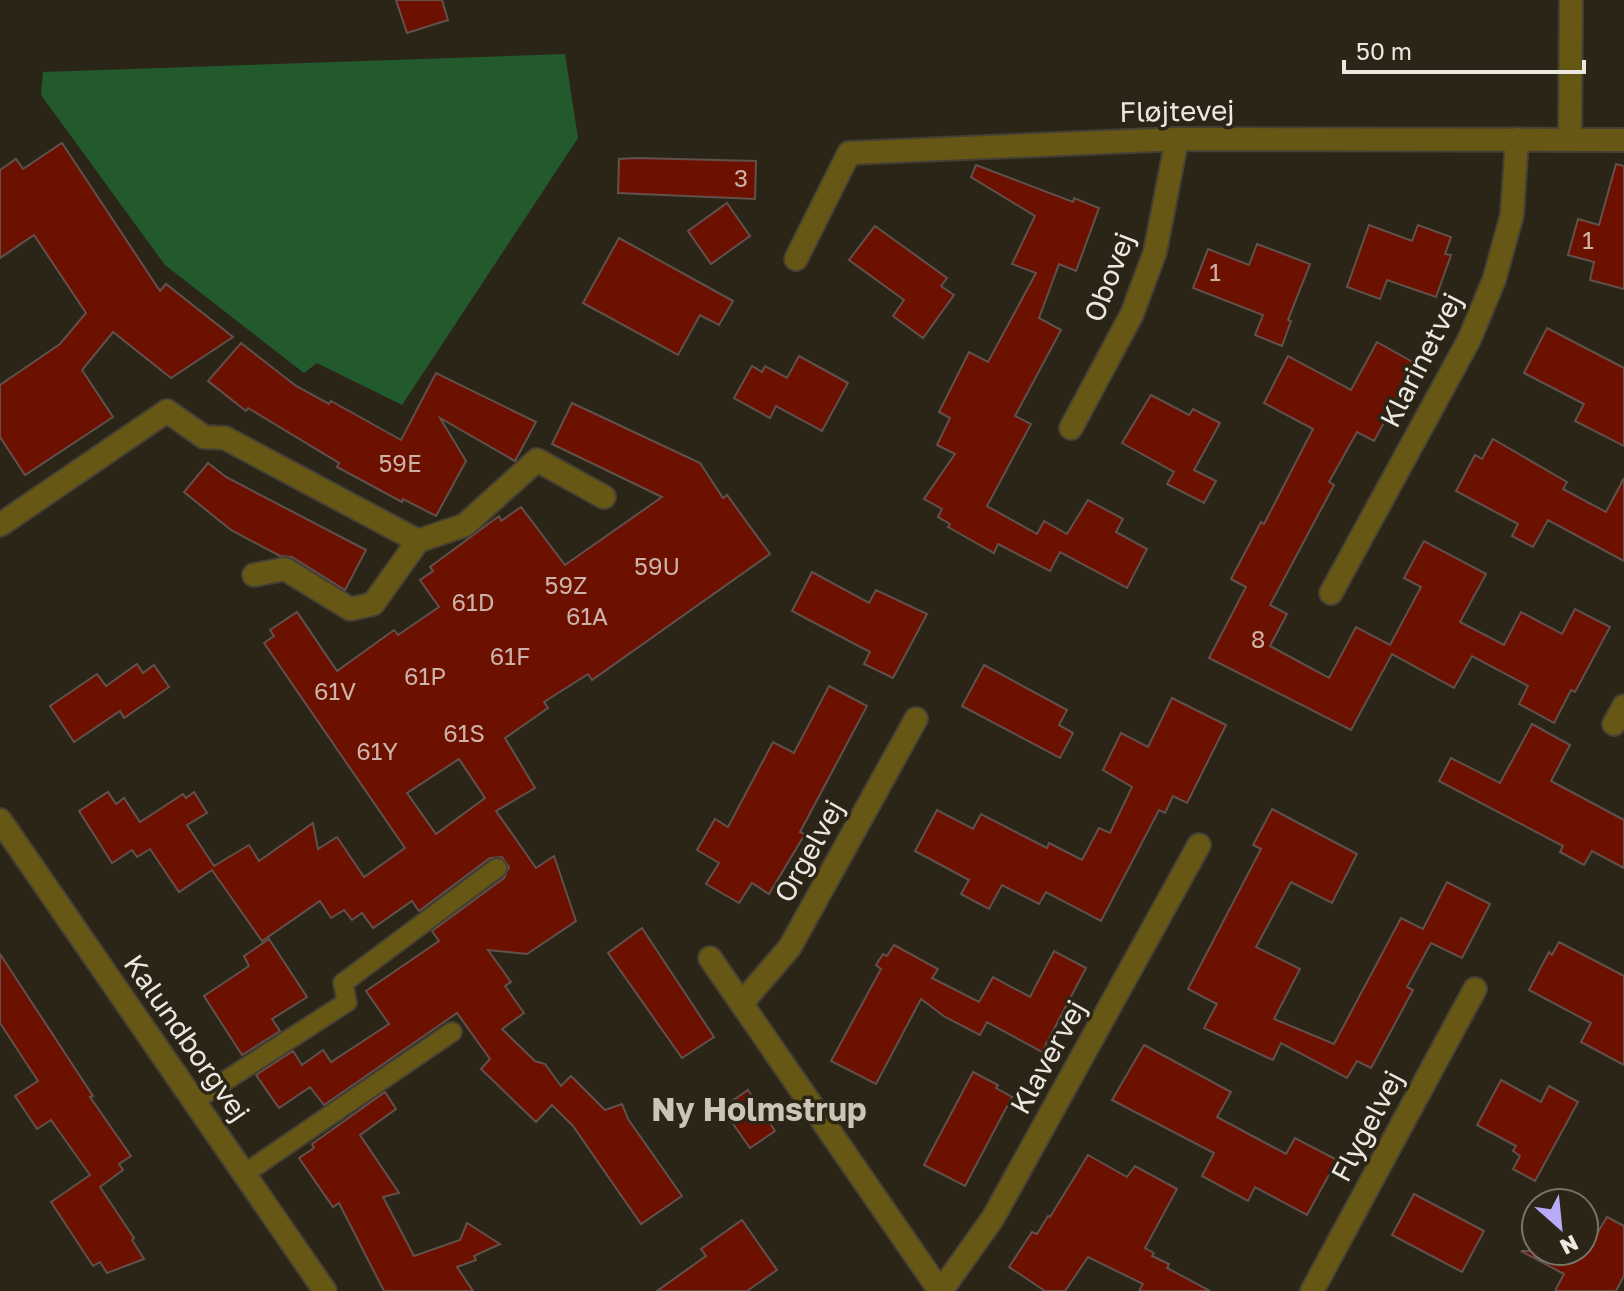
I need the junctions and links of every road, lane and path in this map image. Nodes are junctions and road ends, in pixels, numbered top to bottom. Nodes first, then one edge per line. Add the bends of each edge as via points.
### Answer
1 (1571, 0) edge
2 (1177, 139) junction
3 (1517, 139) junction
4 (1570, 139) junction
5 (1624, 140) edge
6 (796, 259) dead end
7 (1071, 428) dead end
8 (604, 497) dead end
9 (0, 525) edge
10 (418, 541) junction
11 (254, 575) dead end
12 (1331, 593) dead end
13 (916, 719) dead end
14 (0, 820) edge
15 (1199, 845) dead end
16 (497, 868) dead end
17 (710, 958) dead end
18 (1475, 989) dead end
19 (742, 1003) junction
20 (452, 1032) dead end
21 (194, 1101) junction
22 (244, 1174) junction
23 (325, 1291) edge
24 (940, 1291) edge
25 (1312, 1291) edge

1 - 4 street
2 - 3 street, Fløjtevej
2 - 6 street, Fløjtevej via 849,153
2 - 7 street, Obovej via 1155,252 1132,314
3 - 4 street, Fløjtevej
3 - 12 street, Klarinetvej via 1512,215 1494,280 1469,340
4 - 5 street, Fløjtevej
8 - 10 street via 537,460 465,525
9 - 10 street via 167,411 204,437 225,438
10 - 11 street via 373,604 350,609 285,569
13 - 19 street, Orgelvej via 790,947
14 - 21 street, Kalundborgvej
15 - 24 street, Klavervej via 993,1218
16 - 21 lane via 343,983 347,1002
17 - 19 street
18 - 25 street, Flygelvej
19 - 24 street
20 - 22 lane
21 - 22 street, Kalundborgvej
22 - 23 street, Kalundborgvej

